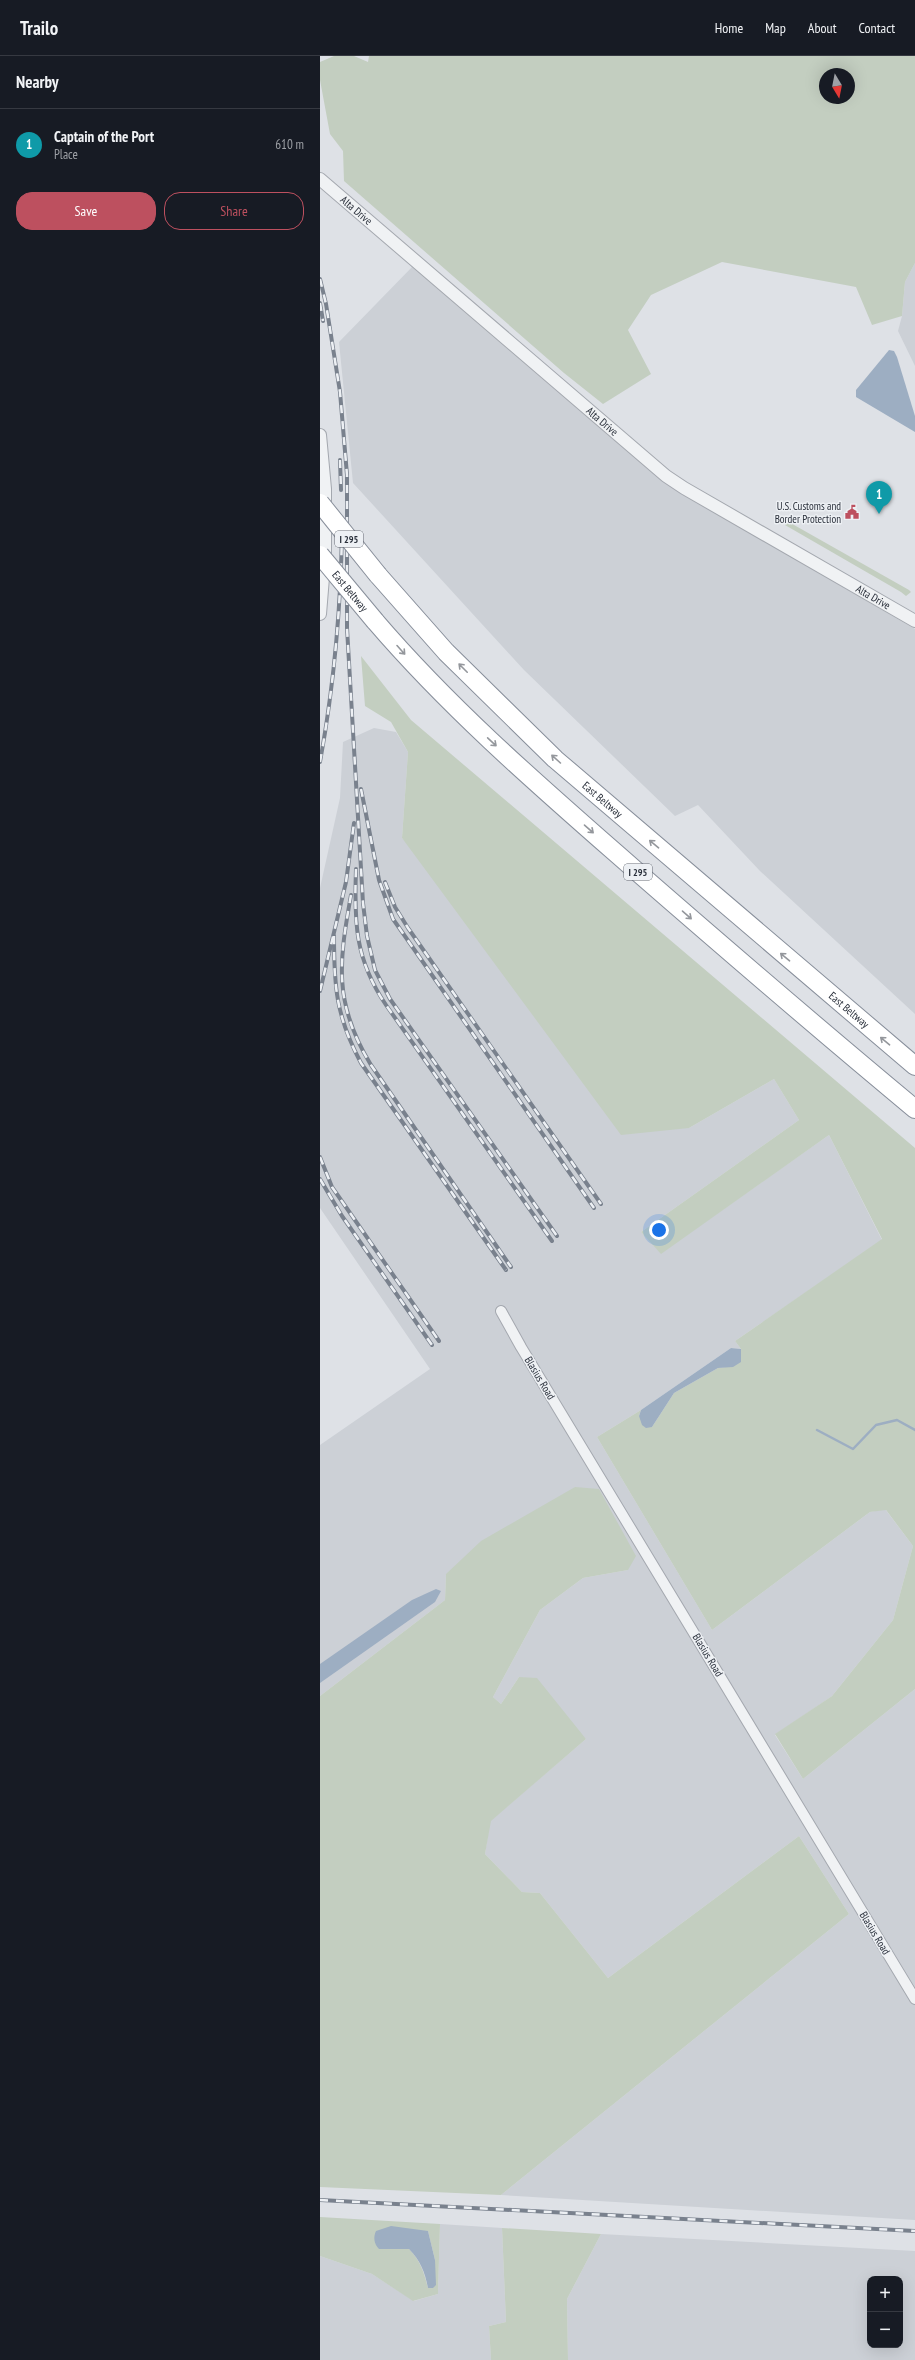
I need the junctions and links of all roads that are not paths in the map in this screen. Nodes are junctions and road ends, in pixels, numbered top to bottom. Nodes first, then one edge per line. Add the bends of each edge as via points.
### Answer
1 (320, 180) edge
2 (320, 435) edge
3 (320, 503) edge
4 (320, 555) edge
5 (320, 614) edge
6 (915, 621) edge
7 (915, 1066) edge
8 (915, 1109) edge
9 (502, 1311) dead end
10 (915, 1999) edge

1 - 6 street, Alta Drive via 666,476
2 - 5 street via 325,489 325,545
7 -> 3 highway, East Beltway / I 295, bridge via 555,759 446,652 378,575
4 -> 8 highway, East Beltway / I 295, bridge via 375,621 448,701 557,802 798,1012
9 - 10 street, Blasius Road via 524,1352

